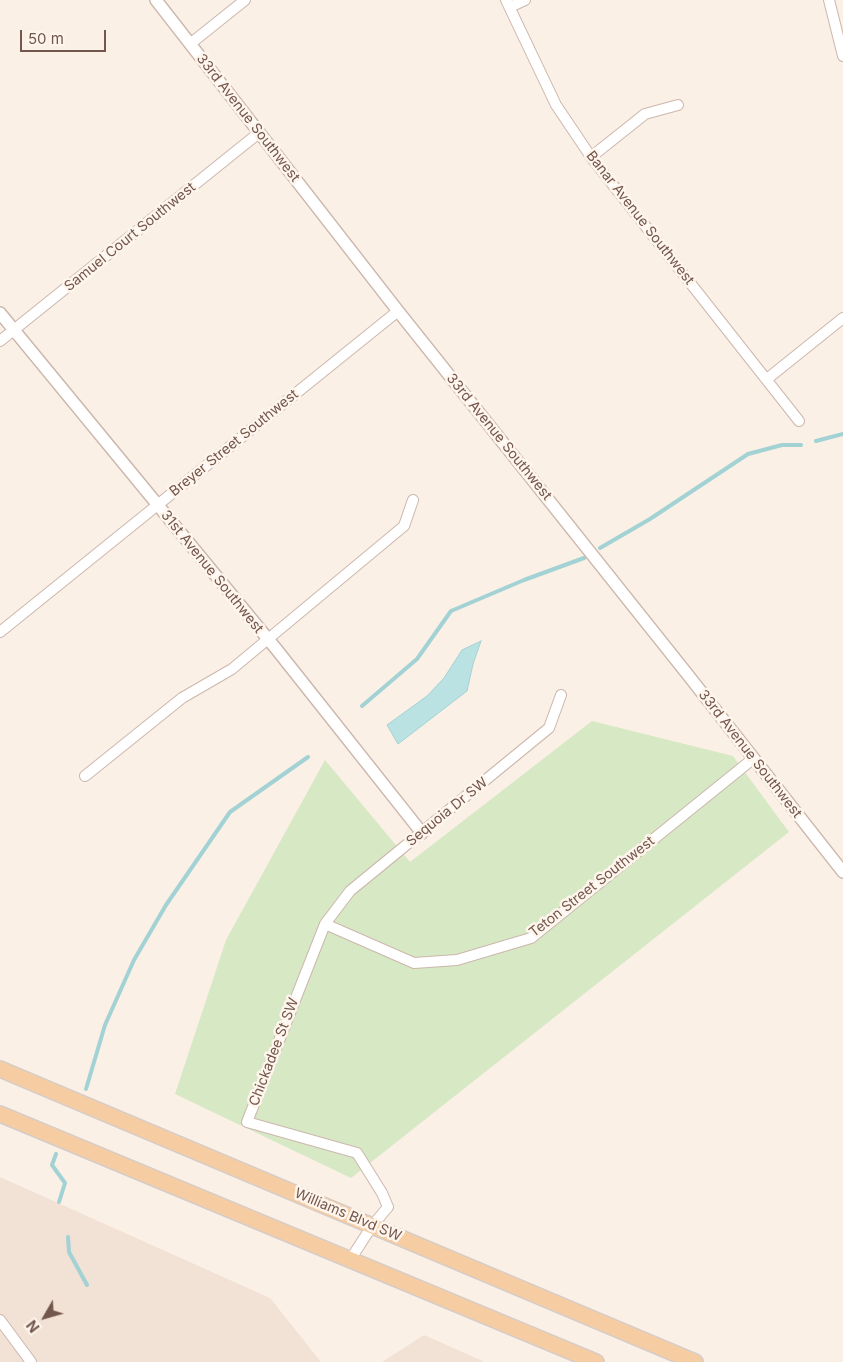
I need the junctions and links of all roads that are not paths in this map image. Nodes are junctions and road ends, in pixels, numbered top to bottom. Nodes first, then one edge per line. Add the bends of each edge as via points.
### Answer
1 (156, 0) edge
2 (245, 0) edge
3 (525, 0) edge
4 (829, 0) edge
5 (508, 4) edge
6 (190, 44) junction
7 (843, 56) edge
8 (678, 105) dead end
9 (260, 132) junction
10 (591, 157) junction
11 (398, 311) junction
12 (0, 313) edge
13 (843, 318) edge
14 (14, 330) junction
15 (0, 341) edge
16 (767, 379) junction
17 (799, 421) dead end
18 (413, 500) dead end
19 (157, 505) junction
20 (0, 632) edge
21 (268, 640) junction
22 (561, 695) dead end
23 (754, 758) junction
24 (86, 776) dead end
25 (422, 833) junction
26 (843, 872) edge
27 (325, 924) junction
28 (0, 1069) edge
29 (0, 1114) edge
30 (372, 1226) junction
31 (350, 1260) junction
32 (0, 1320) edge
33 (32, 1362) edge
34 (596, 1362) edge
35 (695, 1362) edge

1 - 6 street, 33rd Avenue Southwest
2 - 6 street
3 - 5 street
4 - 7 street
5 - 10 street, Banar Avenue Southwest via 556,105
6 - 9 street, 33rd Avenue Southwest
8 - 10 street via 645,114
9 - 11 street, 33rd Avenue Southwest
9 - 14 street, Samuel Court Southwest
10 - 16 street, Banar Avenue Southwest
11 - 19 street, Breyer Street Southwest
11 - 23 street, 33rd Avenue Southwest
12 - 14 street, 31st Avenue Southwest
13 - 16 street
14 - 15 street, Samuel Court Southwest
14 - 19 street, 31st Avenue Southwest
16 - 17 street, Banar Avenue Southwest
18 - 21 street via 404,526
19 - 20 street, Breyer Street Southwest
19 - 21 street, 31st Avenue Southwest
21 - 24 street via 232,669 182,698
21 - 25 street, 31st Avenue Southwest
22 - 25 street, Sequoia Dr SW via 549,728
23 - 26 street, 33rd Avenue Southwest
23 - 27 street, Teton Street Southwest via 531,938 457,960 414,963
25 - 27 street, Sequoia Dr SW via 350,891
27 - 30 street, Chickadee St SW via 247,1122 357,1153 388,1207
28 - 30 main road, Williams Blvd SW
29 - 31 main road
30 - 31 street, Chickadee St SW
30 - 35 main road, Williams Blvd SW
31 - 34 main road
32 - 33 street

